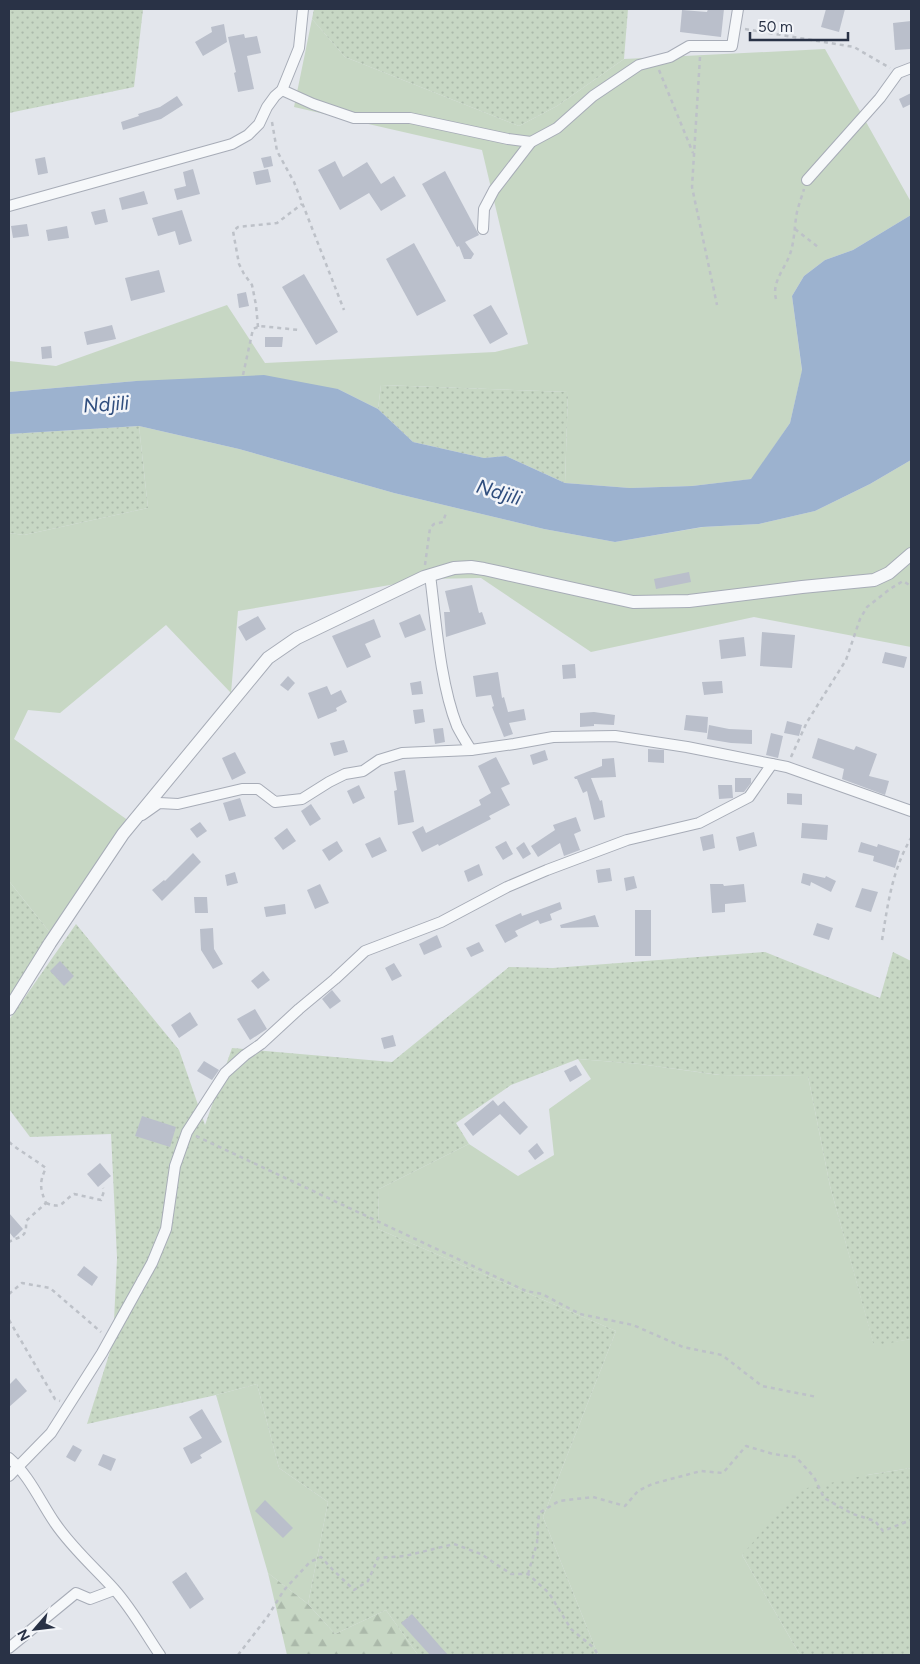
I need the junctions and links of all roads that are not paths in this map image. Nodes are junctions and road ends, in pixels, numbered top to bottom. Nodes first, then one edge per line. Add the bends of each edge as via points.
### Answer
1 (303, 9) edge
2 (738, 9) edge
3 (911, 68) edge
4 (282, 90) junction
5 (531, 142) junction
6 (807, 180) road end
7 (9, 206) edge
8 (483, 229) dead end
9 (911, 554) edge
10 (427, 576) junction
11 (471, 750) junction
12 (772, 764) junction
13 (911, 811) edge
14 (124, 834) junction
15 (9, 1009) edge
16 (9, 1458) edge
17 (19, 1467) junction
18 (9, 1476) edge
19 (114, 1590) junction
20 (9, 1648) edge
21 (160, 1655) edge

1 - 4 street via 299,48
2 - 5 street via 732,46 689,46 670,57 639,66 593,96 557,128
3 - 6 street via 898,73
4 - 5 street via 354,118 410,118
4 - 7 street via 266,107 259,124 232,144
5 - 8 street via 494,190 484,210
9 - 10 street via 889,573 874,580 688,600 632,602 471,567
10 - 11 street via 449,702 458,728
10 - 14 street via 296,638 268,658
11 - 12 street via 553,737 615,736
11 - 14 street via 402,753 379,760 363,771 345,774 302,798 276,802 258,789 242,789 178,804 159,803 141,815
12 - 13 street
12 - 17 street via 749,797 698,823 627,840 547,870 441,922 365,951 226,1073 187,1132 175,1166 166,1229 152,1263 51,1433
14 - 15 street
16 - 17 street
17 - 18 street
17 - 19 street via 55,1524
19 - 20 street via 90,1599 76,1593
19 - 21 street

